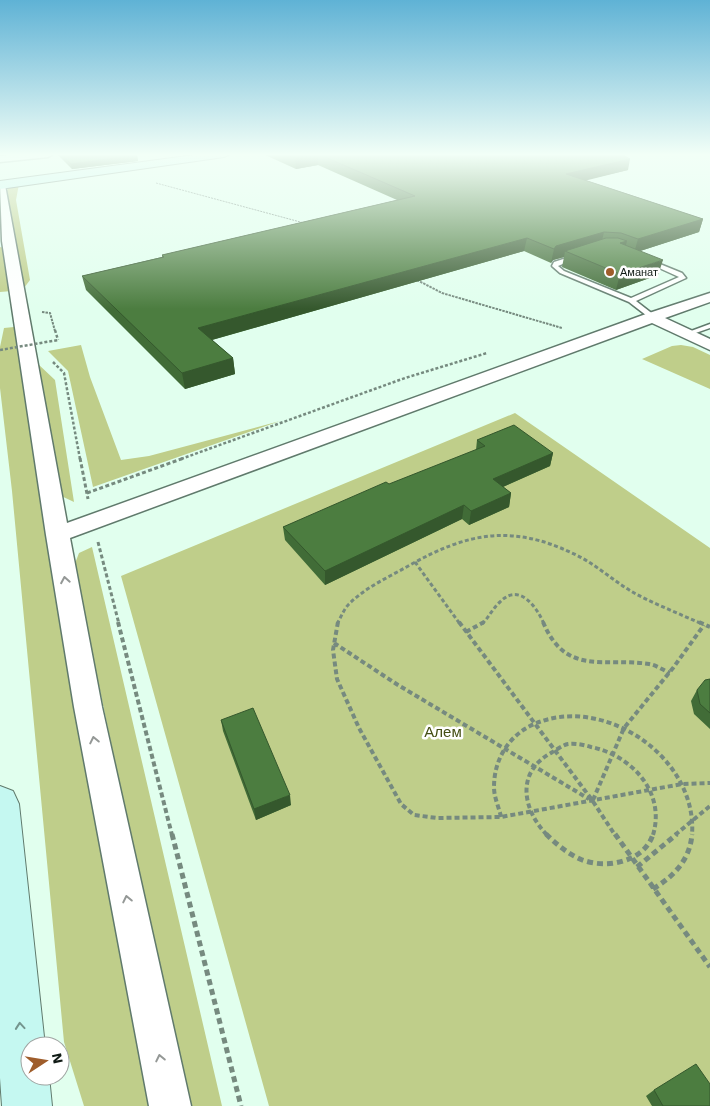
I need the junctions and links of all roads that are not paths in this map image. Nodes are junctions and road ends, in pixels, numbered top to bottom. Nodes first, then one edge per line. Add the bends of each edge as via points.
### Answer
1 (1, 206) edge
2 (4, 242) edge
3 (584, 254) edge
4 (640, 258) edge
5 (710, 297) edge
6 (631, 301) junction
7 (652, 317) junction
8 (710, 326) edge
9 (687, 334) junction
10 (710, 345) edge
11 (57, 535) junction
12 (0, 804) edge
13 (27, 1106) edge
14 (170, 1106) edge

1 - 2 street
2 - 11 street
3 - 6 lane via 555,266 562,272
4 - 6 lane via 683,278
5 - 7 street
6 - 7 lane
7 - 9 street
7 - 11 street
8 - 9 lane
9 - 10 street
14 -> 11 street via 88,707
13 -> 12 street

